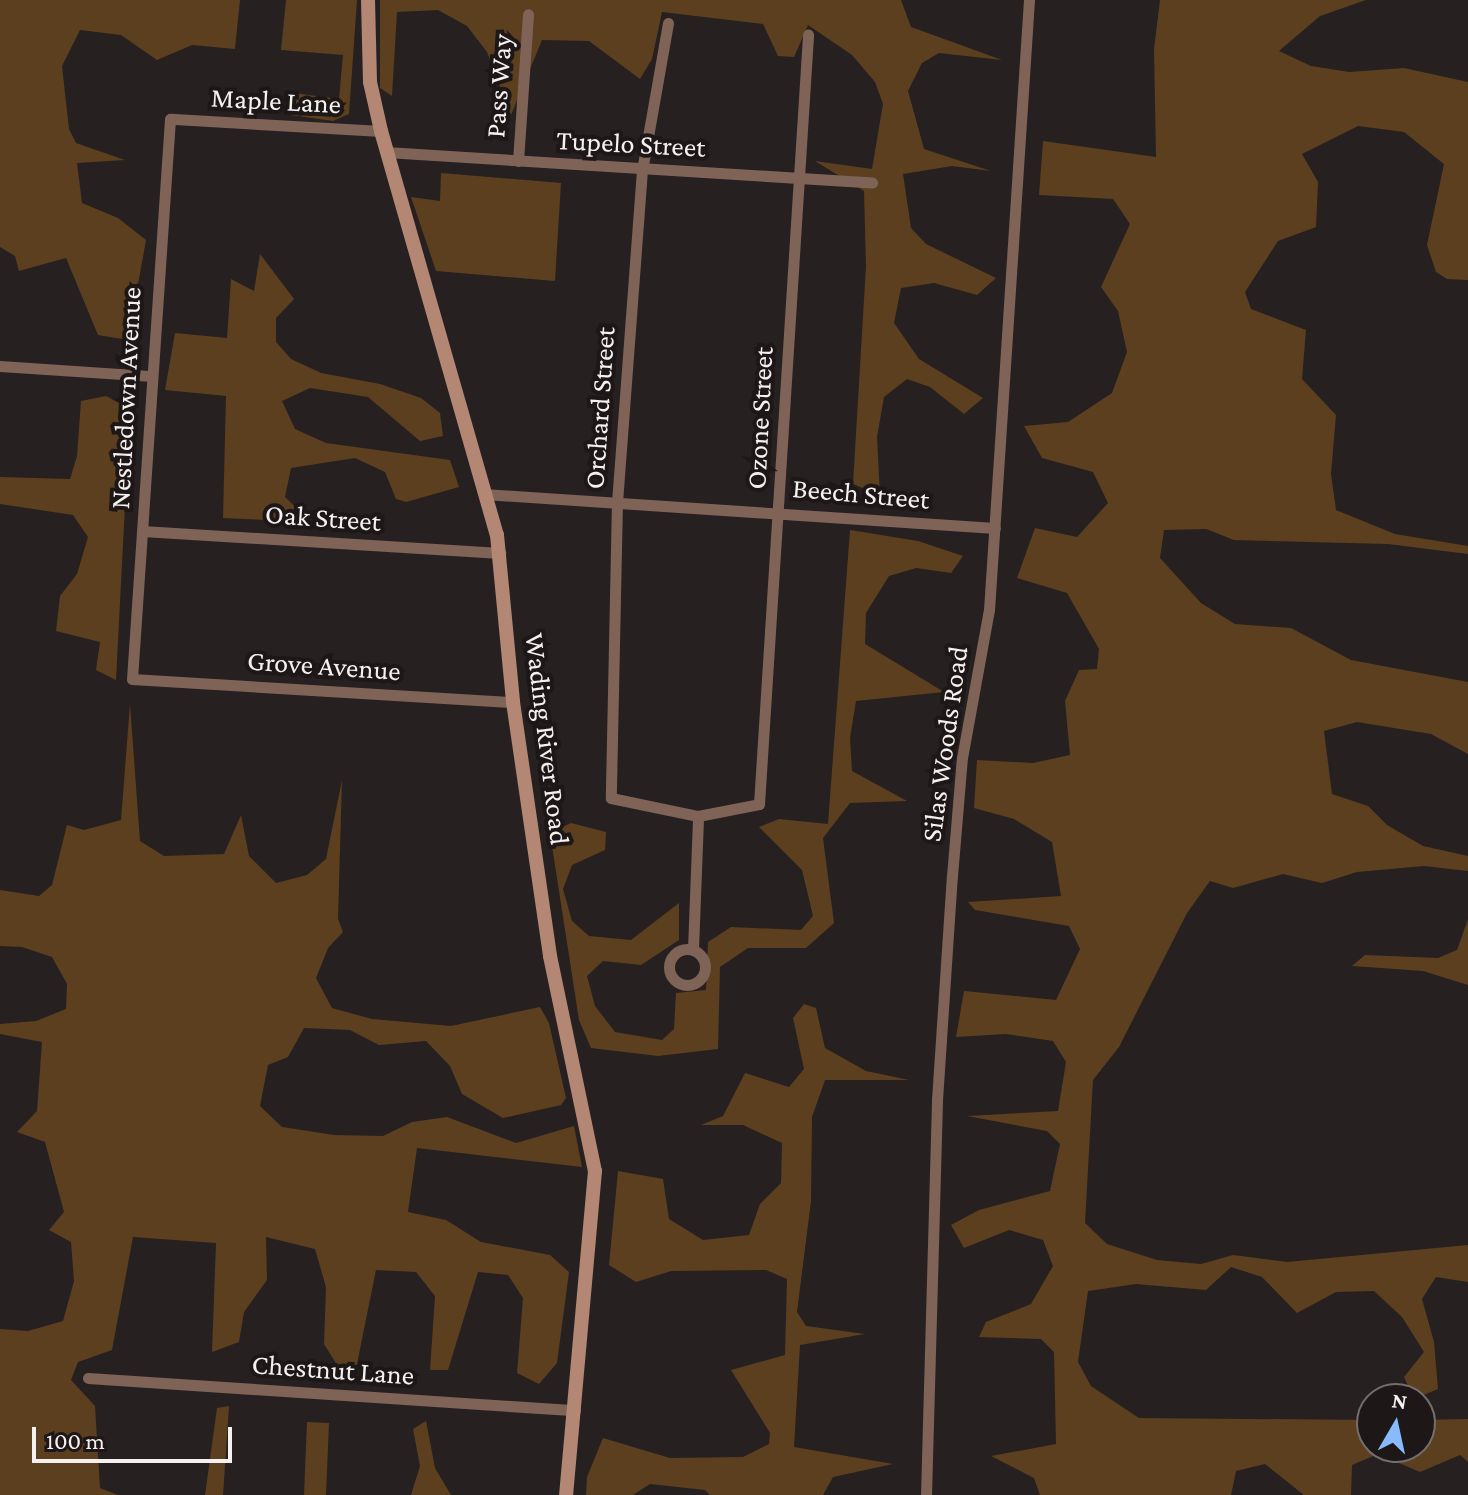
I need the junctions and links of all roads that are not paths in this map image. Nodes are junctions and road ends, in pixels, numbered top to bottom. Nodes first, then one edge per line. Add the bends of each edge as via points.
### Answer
1 (368, 0) edge
2 (1029, 0) edge
3 (528, 14) dead end
4 (668, 23) dead end
5 (808, 35) dead end
6 (170, 119) joint
7 (381, 131) junction
8 (386, 152) junction
9 (518, 161) junction
10 (642, 170) junction
11 (797, 177) junction
12 (872, 183) dead end
13 (0, 366) edge
14 (149, 376) junction
15 (484, 494) junction
16 (617, 501) junction
17 (778, 511) junction
18 (995, 528) junction
19 (142, 531) junction
20 (500, 553) junction
21 (132, 679) joint
22 (513, 702) junction
23 (698, 816) junction
24 (693, 949) dead end
25 (88, 1378) dead end
26 (575, 1410) junction
27 (566, 1495) edge
28 (926, 1495) edge

1 - 7 main road, Wading River Road via 370,82
2 - 18 street, Silas Woods Road
3 - 9 street, Pass Way
4 - 10 street, Orchard Street
5 - 11 street, Ozone Street
6 - 7 street, Maple Lane
6 - 14 street, Nestledown Avenue
7 - 8 main road, Wading River Road
8 - 9 street, Tupelo Street
8 - 15 main road, Wading River Road via 434,304 456,404
9 - 10 street, Tupelo Street
10 - 11 street, Tupelo Street
10 - 16 street, Orchard Street
11 - 12 street, Tupelo Street
11 - 17 street, Ozone Street
13 - 14 street
14 - 19 street, Nestledown Avenue
15 - 16 street, Beech Street
15 - 20 main road, Wading River Road
16 - 17 street, Beech Street
16 - 23 street, Orchard Street via 611,798
17 - 18 street, Beech Street
17 - 23 street, Ozone Street via 759,804
18 - 28 street, Silas Woods Road via 989,610 962,758 952,876 937,1100
19 - 20 street, Oak Street
19 - 21 street, Nestledown Avenue
20 - 22 main road, Wading River Road
21 - 22 street, Grove Avenue
22 - 26 main road, Wading River Road via 550,956 595,1171
23 - 24 street
25 - 26 street, Chestnut Lane
26 - 27 main road, Wading River Road

